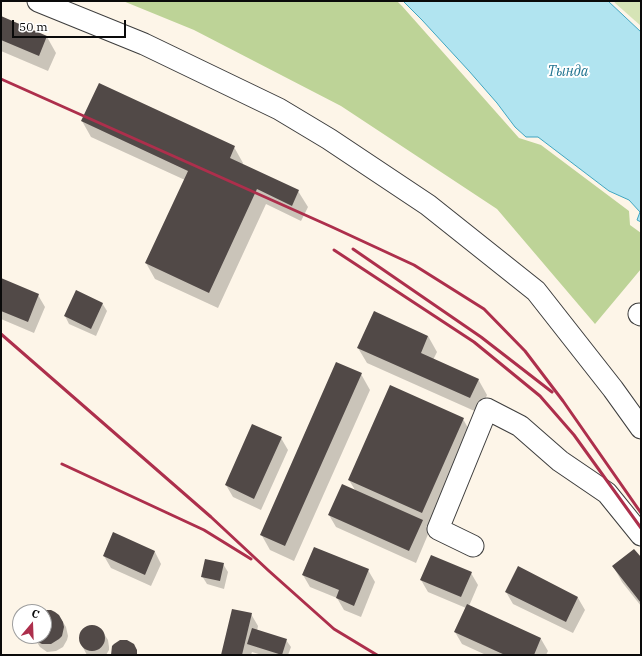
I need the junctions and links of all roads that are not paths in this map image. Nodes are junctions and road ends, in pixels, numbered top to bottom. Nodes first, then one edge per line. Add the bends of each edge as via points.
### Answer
1 (38, 1) edge
2 (641, 428) edge
3 (641, 535) edge
4 (473, 546) dead end

1 - 2 street via 144,44 279,109 428,205 536,291
3 - 4 street via 607,493 560,462 520,426 486,409 438,529

